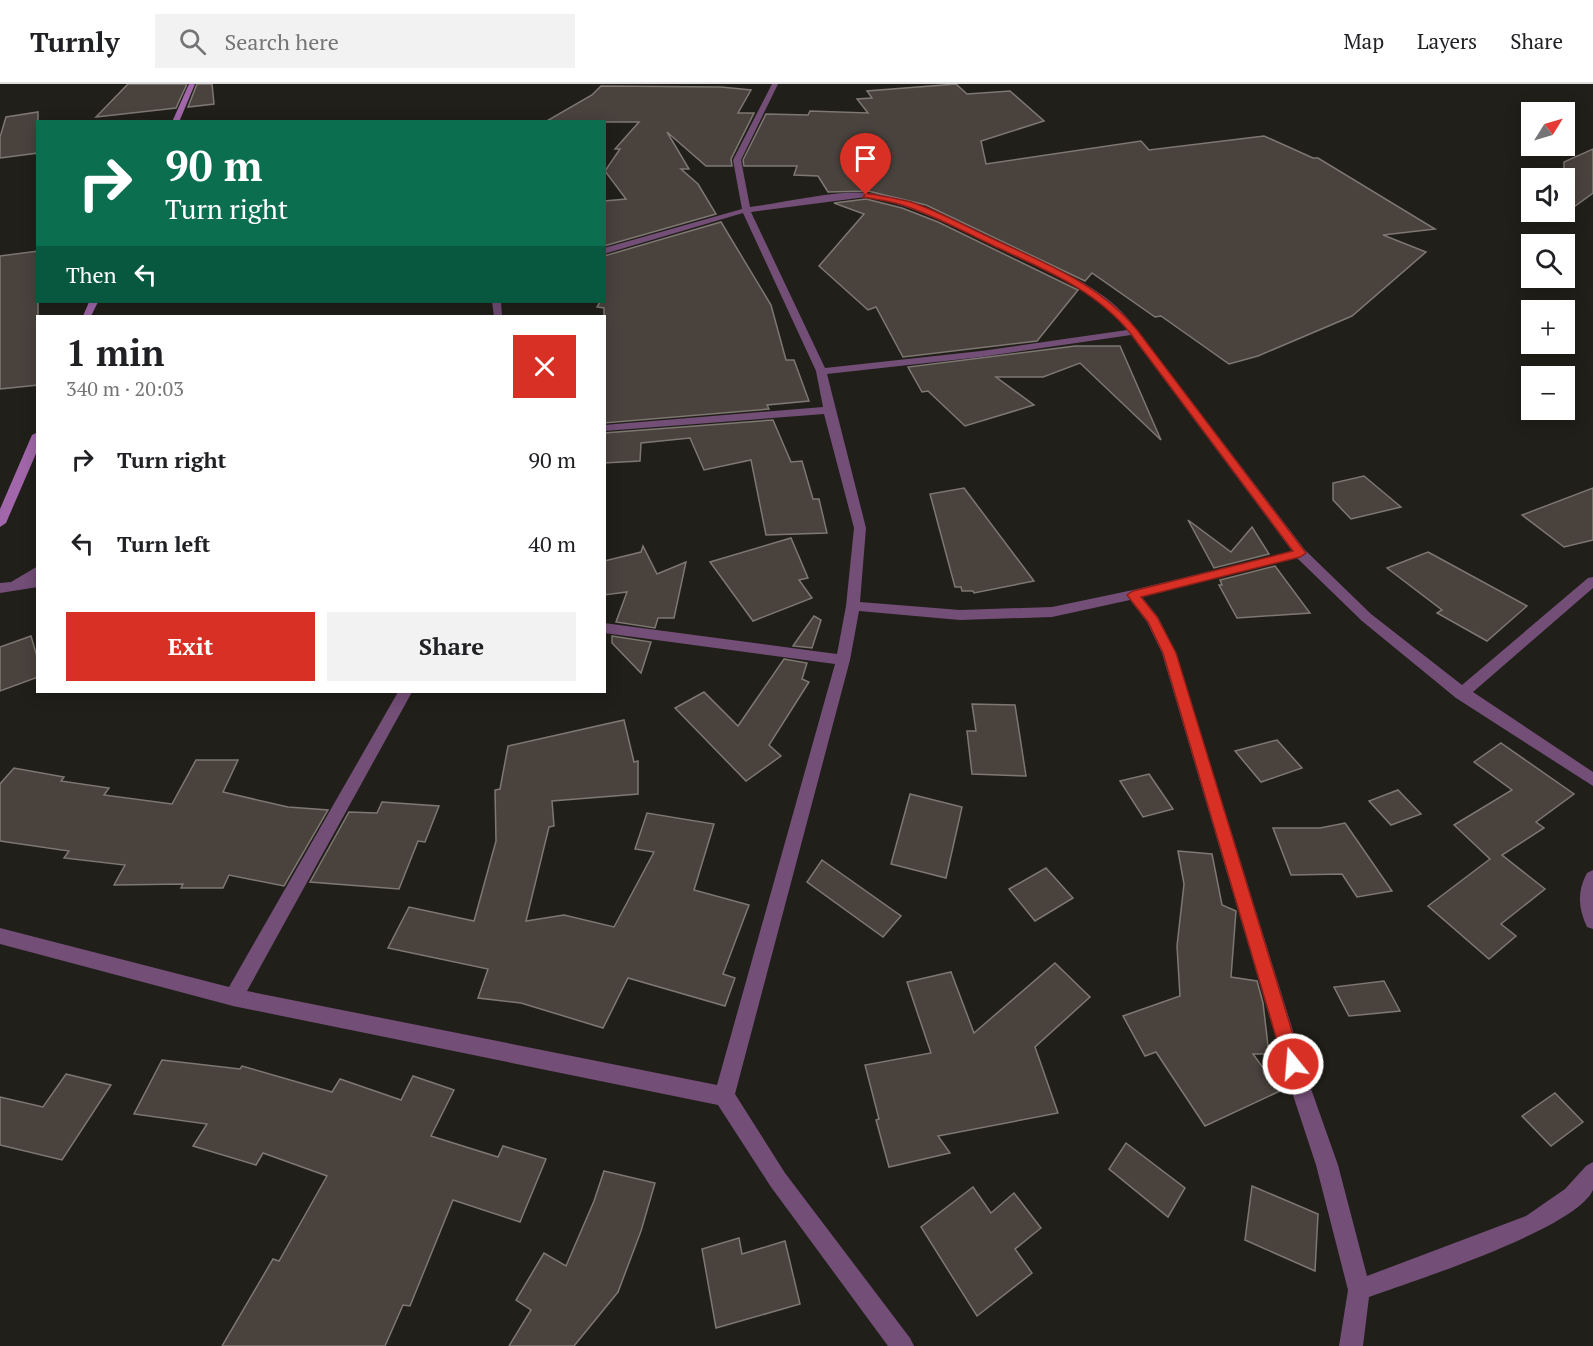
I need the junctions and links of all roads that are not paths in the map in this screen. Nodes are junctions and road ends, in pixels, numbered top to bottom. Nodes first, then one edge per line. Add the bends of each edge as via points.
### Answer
1 (192, 84) edge
2 (775, 84) edge
3 (176, 120) edge
4 (746, 210) junction
5 (606, 250) edge
6 (1134, 332) junction
7 (821, 371) junction
8 (828, 410) junction
9 (606, 428) edge
10 (36, 440) edge
11 (0, 523) edge
12 (1300, 553) junction
13 (36, 571) edge
14 (1593, 580) edge
15 (36, 582) edge
16 (14, 584) junction
17 (0, 588) edge
18 (1133, 595) junction
19 (853, 606) junction
20 (606, 628) edge
21 (843, 660) junction
22 (404, 693) edge
23 (1461, 694) junction
24 (1593, 780) edge
25 (1593, 878) edge
26 (1593, 921) edge
27 (2, 939) edge
28 (233, 997) junction
29 (724, 1096) junction
30 (1593, 1173) edge
31 (1359, 1290) junction
32 (902, 1346) edge
33 (1351, 1346) edge

1 - 3 street
2 - 4 street via 737,160
4 - 5 street
4 - 6 street via 866,195 908,204 1071,280 1105,302
4 - 7 street
6 - 7 street
6 - 12 street
7 - 8 street
8 - 9 street
8 - 19 street via 860,528
10 - 11 street
12 - 18 street
12 - 23 street via 1376,627
13 - 16 street
14 - 23 street
15 - 16 street
16 - 17 street
18 - 19 street via 1029,613 960,615
18 - 31 street via 1153,620 1169,653 1327,1165
19 - 21 street
20 - 21 street
21 - 29 street
22 - 28 street
23 - 24 street
25 - 26 street via 1587,901
27 - 28 street
28 - 29 street
29 - 32 street via 778,1180
30 - 31 street via 1573,1197 1533,1224
31 - 33 street

